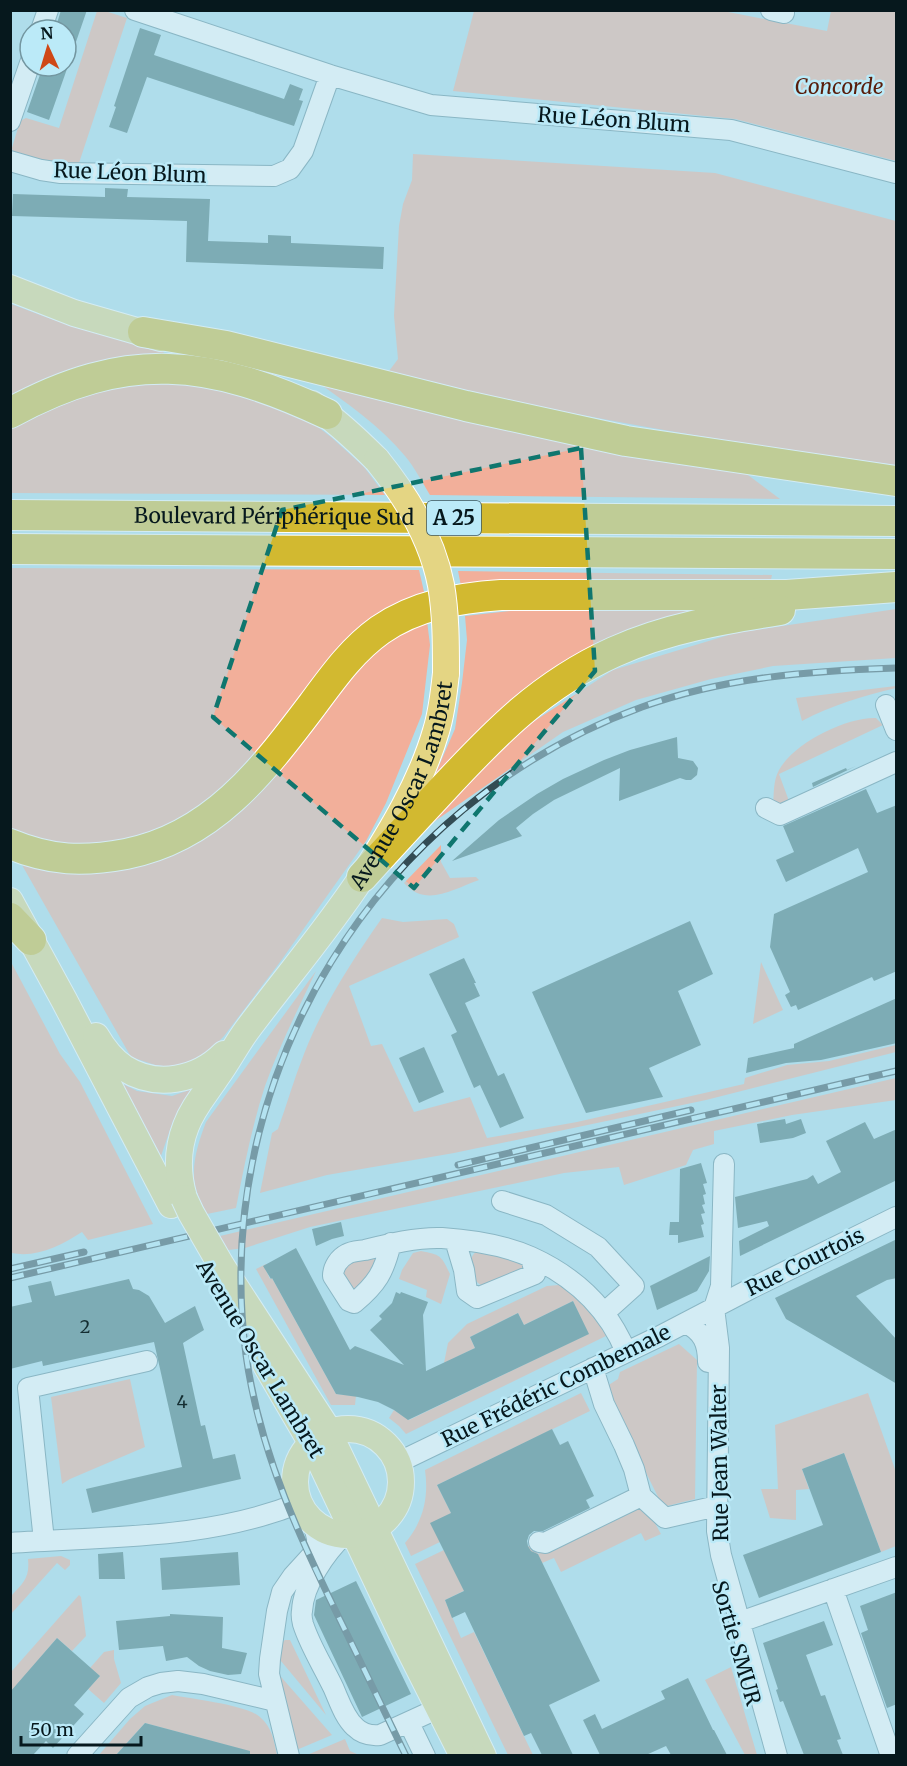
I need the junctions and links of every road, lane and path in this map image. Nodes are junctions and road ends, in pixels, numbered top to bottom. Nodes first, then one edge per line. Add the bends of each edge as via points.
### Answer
1 (135, 10) edge
2 (771, 10) edge
3 (784, 10) edge
4 (330, 75) junction
5 (25, 78) edge
6 (10, 121) edge
7 (10, 161) edge
8 (897, 173) edge
9 (10, 288) edge
10 (143, 332) junction
11 (10, 413) edge
12 (327, 414) junction
13 (897, 481) edge
14 (10, 515) edge
15 (897, 521) edge
16 (10, 549) edge
17 (897, 555) edge
18 (897, 587) edge
19 (897, 595) edge
20 (886, 705) dead end
21 (897, 730) edge
22 (897, 762) edge
23 (766, 808) dead end
24 (10, 844) edge
25 (362, 877) junction
26 (10, 901) edge
27 (10, 918) edge
28 (31, 940) junction
29 (64, 1000) junction
30 (245, 1032) junction
31 (724, 1164) dead end
32 (502, 1201) dead end
33 (178, 1202) junction
34 (897, 1217) edge
35 (455, 1240) junction
36 (392, 1243) dead end
37 (531, 1257) junction
38 (714, 1308) junction
39 (604, 1313) junction
40 (686, 1323) junction
41 (626, 1352) junction
42 (147, 1361) dead end
43 (593, 1368) junction
44 (19, 1388) edge
45 (320, 1439) junction
46 (397, 1463) junction
47 (641, 1496) junction
48 (712, 1507) junction
49 (306, 1512) junction
50 (357, 1533) junction
51 (44, 1541) junction
52 (538, 1542) dead end
53 (10, 1543) edge
54 (10, 1556) edge
55 (10, 1561) edge
56 (897, 1567) edge
57 (833, 1589) junction
58 (740, 1622) junction
59 (275, 1701) junction
60 (439, 1708) junction
61 (410, 1723) junction
62 (77, 1755) edge
63 (289, 1755) edge
64 (425, 1755) edge
65 (463, 1755) edge
66 (483, 1755) edge
67 (768, 1755) edge
68 (777, 1755) edge
69 (891, 1755) edge

1 - 4 street, Rue Léon Blum
2 - 3 street
4 - 7 street, Rue Léon Blum via 303,152 290,169 273,176 61,173
4 - 8 street, Rue Léon Blum via 431,105 731,130
5 - 6 street
9 - 10 main road, Avenue Oscar Lambret
10 - 12 main road, Avenue Oscar Lambret via 243,365
10 - 13 highway via 226,346 626,441
11 - 12 highway via 79,381 157,368 224,375
12 - 25 main road, Avenue Oscar Lambret, bridge via 376,460 411,509 436,563 444,612 446,673 436,731 399,815
14 - 15 highway, Boulevard Périphérique Sud / A 25
16 - 17 highway, A 25
18 - 24 highway via 787,595 501,595 440,603 400,618 366,641 339,668 265,765 224,807 184,833 131,853 79,860 56,858
19 - 25 highway via 720,619 638,642 592,663 509,720
20 - 21 street
22 - 23 street via 780,814
25 - 30 main road, Avenue Oscar Lambret
26 - 28 main road, Avenue Oscar Lambret
27 - 28 highway
28 - 29 main road, Avenue Oscar Lambret
29 - 30 main road, Avenue Oscar Lambret via 88,1023 110,1056 135,1074 154,1078 168,1080 197,1074
29 - 33 main road, Avenue Oscar Lambret
30 - 33 main road, Avenue Oscar Lambret via 186,1126 179,1148
31 - 38 street, Rue Jean Walter via 721,1286
32 - 39 street via 546,1215 598,1247 634,1286
33 - 45 main road, Avenue Oscar Lambret, bridge via 191,1213 214,1269 309,1399
34 - 38 street, Rue Courtois
35 - 36 street
35 - 37 street via 490,1244
35 - 37 street via 467,1291 477,1298 536,1274
37 - 39 street via 577,1283
38 - 40 street, Rue Frédéric Combemale
38 - 48 street, Rue Jean Walter via 719,1348
39 - 41 street
40 - 41 street, Rue Frédéric Combemale
40 - 48 street, Sortie SMUR via 705,1340 708,1355
41 - 43 street, Rue Frédéric Combemale
42 - 44 street
43 - 46 street, Rue Frédéric Combemale
43 - 47 street via 603,1404 634,1469
44 - 51 street
45 - 46 main road via 351,1430 373,1436
45 - 49 main road via 301,1459 297,1471 295,1484
45 - 50 main road, Avenue Oscar Lambret
46 - 50 main road via 401,1485 391,1514 380,1525
47 - 48 street via 665,1518
47 - 52 street via 545,1543
48 - 58 street, Rue Jean Walter
48 - 67 street, Sortie SMUR via 709,1548
49 - 50 main road via 330,1532
49 - 51 street via 271,1514 187,1531
49 - 59 street via 317,1541 316,1550 285,1586 279,1604 269,1674
50 - 60 main road, Avenue Oscar Lambret
50 - 61 street via 331,1547 314,1576 306,1593 304,1627 354,1726 370,1736
50 - 66 main road, Avenue Oscar Lambret
51 - 53 street
54 - 55 street
56 - 57 street
57 - 58 street
57 - 69 street
58 - 68 street, Rue Jean Walter
59 - 62 street via 178,1680 161,1683 129,1698
59 - 63 street
60 - 61 street
60 - 65 main road, Avenue Oscar Lambret
61 - 64 street

